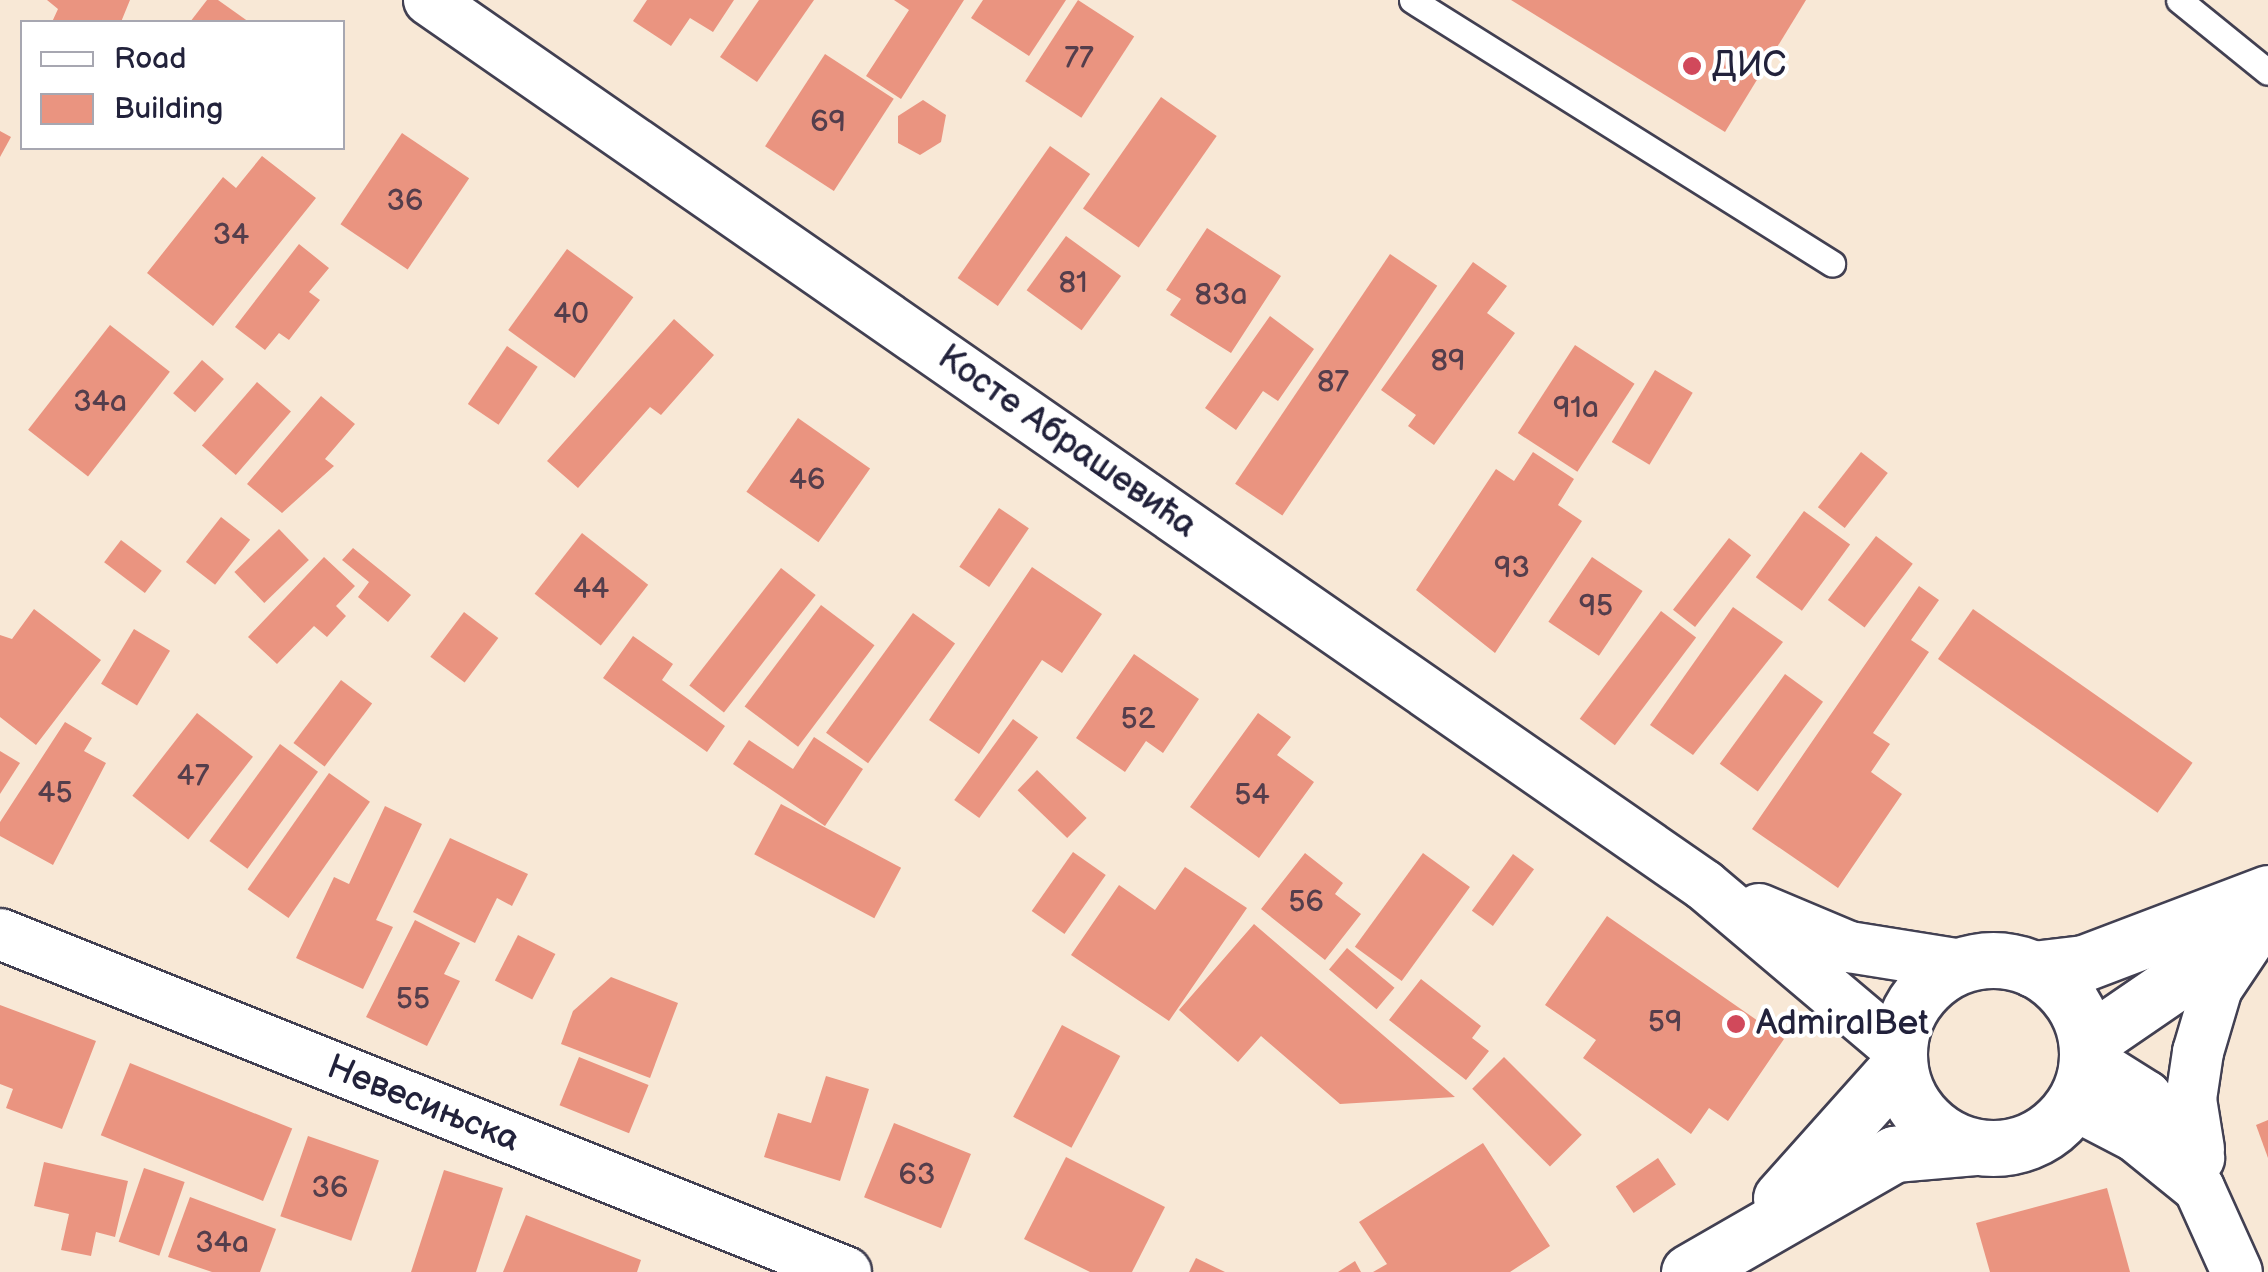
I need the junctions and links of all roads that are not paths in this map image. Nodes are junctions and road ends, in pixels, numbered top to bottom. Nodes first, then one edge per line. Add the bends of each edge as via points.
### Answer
1 (428, 0) edge
2 (1412, 0) edge
3 (2179, 0) edge
4 (2268, 72) edge
5 (1832, 263) dead end
6 (1704, 885) junction
7 (2265, 913) edge
8 (0, 934) edge
9 (1962, 964) junction
10 (2034, 969) junction
11 (1899, 1058) junction
12 (2082, 1068) junction
13 (1976, 1147) junction
14 (2199, 1169) junction
15 (1753, 1230) junction
16 (846, 1272) edge
17 (1689, 1272) edge
18 (2236, 1272) edge

1 - 6 street, Косте Абрашевића
2 - 5 lane
3 - 4 lane
6 - 9 street, Косте Абрашевића via 1849,947
6 - 11 street, Косте Абрашевића
7 - 10 street
7 - 12 street
7 - 14 street via 2217,988 2198,1052 2190,1100
8 - 16 street, Невесињска
9 - 10 street
9 - 11 street via 1917,998
10 - 12 street via 2070,999
11 - 13 street via 1924,1119
11 - 15 street
12 - 13 street via 2030,1140
12 - 14 street via 2136,1137
13 - 15 street via 1894,1154
14 - 18 street
15 - 17 street

